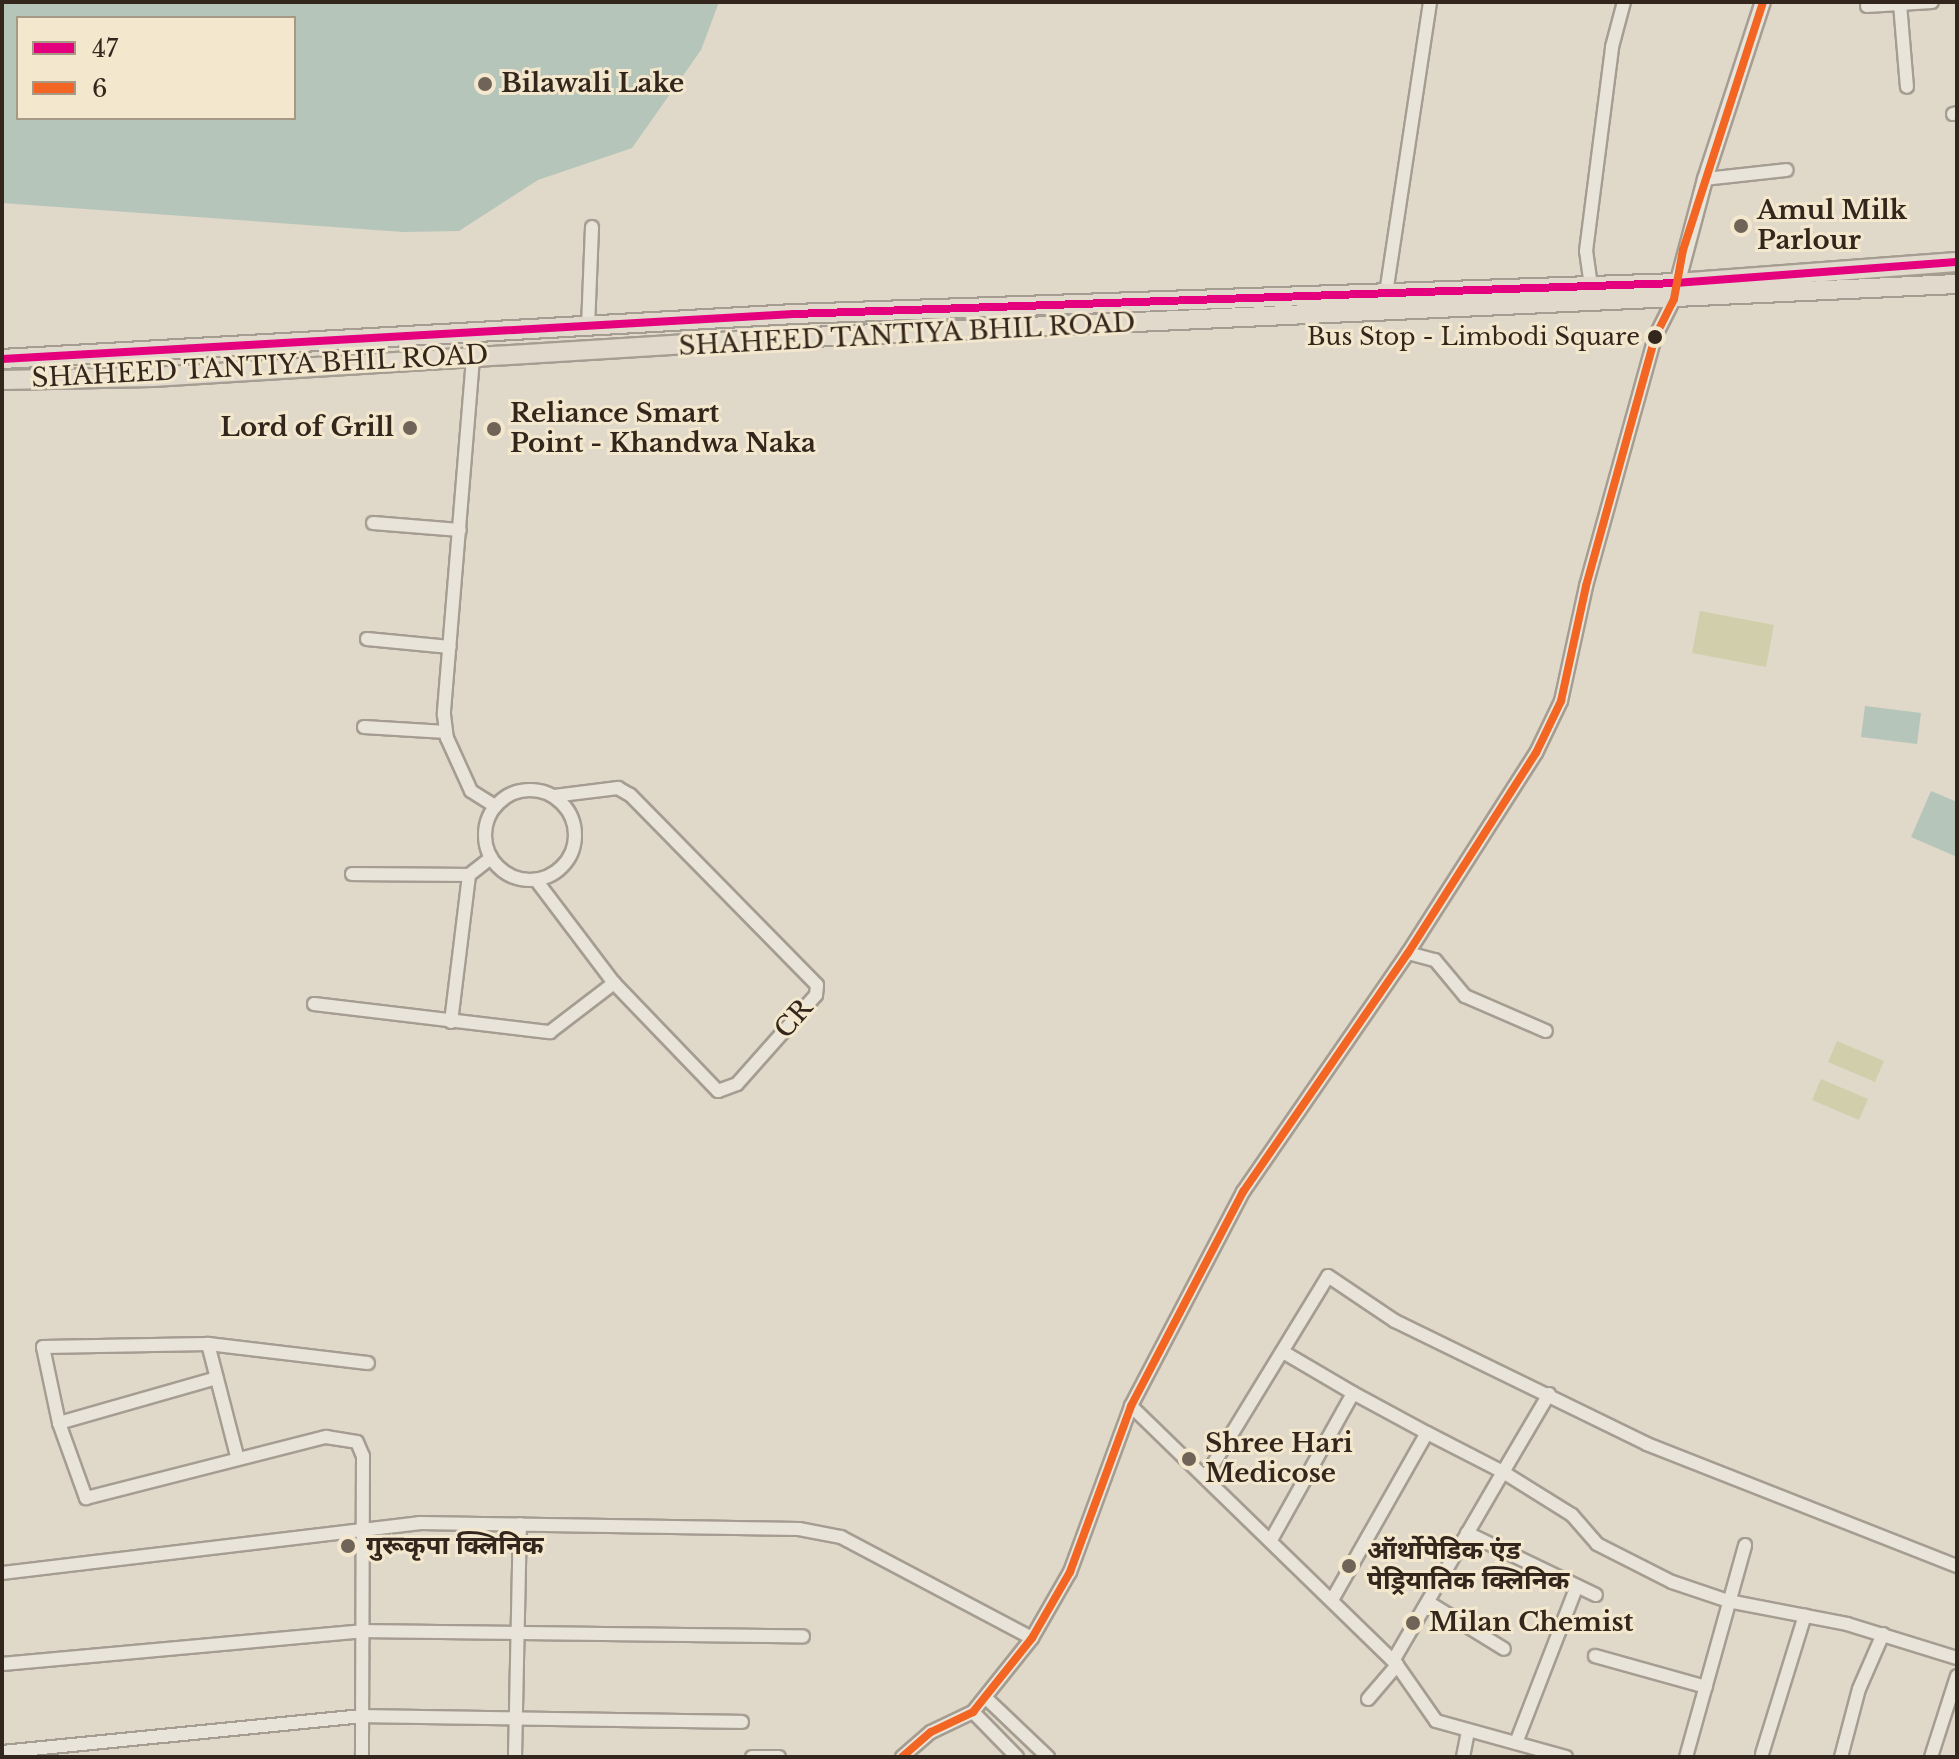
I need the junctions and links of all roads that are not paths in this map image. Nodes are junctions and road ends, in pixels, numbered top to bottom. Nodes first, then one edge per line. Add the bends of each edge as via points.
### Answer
1 (1430, 2) edge
2 (1624, 2) edge
3 (1763, 2) edge
4 (1932, 2) edge
5 (1900, 4) edge
6 (1867, 6) dead end
7 (1907, 87) dead end
8 (1787, 170) dead end
9 (1705, 179) junction
10 (592, 227) dead end
11 (1957, 262) edge
12 (1957, 284) edge
13 (1591, 286) junction
14 (1675, 291) junction
15 (1385, 303) junction
16 (588, 327) junction
17 (475, 334) junction
18 (474, 357) junction
19 (2, 359) edge
20 (2, 380) edge
21 (373, 523) dead end
22 (460, 530) junction
23 (367, 639) dead end
24 (450, 647) junction
25 (364, 727) dead end
26 (446, 732) junction
27 (554, 796) junction
28 (495, 806) junction
29 (491, 858) junction
30 (352, 874) dead end
31 (469, 875) junction
32 (536, 880) junction
33 (1408, 953) junction
34 (614, 983) junction
35 (314, 1004) dead end
36 (451, 1022) junction
37 (1546, 1031) dead end
38 (208, 1344) junction
39 (1283, 1352) junction
40 (368, 1363) dead end
41 (217, 1378) junction
42 (1353, 1393) junction
43 (1549, 1394) junction
44 (1131, 1406) junction
45 (59, 1423) junction
46 (1427, 1433) junction
47 (237, 1456) junction
48 (1503, 1472) junction
49 (1206, 1476) junction
50 (520, 1524) junction
51 (364, 1533) junction
52 (1467, 1533) junction
53 (1271, 1540) junction
54 (1745, 1545) dead end
55 (1957, 1566) edge
56 (2, 1573) edge
57 (1577, 1586) junction
58 (1596, 1595) dead end
59 (1332, 1600) junction
60 (1728, 1601) junction
61 (1428, 1602) junction
62 (1805, 1615) junction
63 (519, 1630) junction
64 (364, 1631) junction
65 (1883, 1634) junction
66 (803, 1636) dead end
67 (1032, 1638) junction
68 (1504, 1649) dead end
69 (1595, 1656) dead end
70 (1957, 1658) edge
71 (1395, 1663) junction
72 (2, 1664) edge
73 (1957, 1676) edge
74 (1706, 1687) junction
75 (986, 1698) junction
76 (1368, 1699) dead end
77 (973, 1712) junction
78 (363, 1716) junction
79 (515, 1717) junction
80 (742, 1722) dead end
81 (1468, 1731) junction
82 (1516, 1743) junction
83 (2, 1752) edge
84 (1762, 1754) dead end
85 (362, 1757) edge
86 (515, 1757) edge
87 (752, 1757) edge
88 (779, 1757) edge
89 (902, 1757) edge
90 (1017, 1757) edge
91 (1048, 1757) edge
92 (1463, 1757) edge
93 (1566, 1757) edge
94 (1686, 1757) edge
95 (1841, 1757) edge
96 (1931, 1757) edge

1 - 15 street
2 - 13 street via 1612,47 1586,251
3 - 9 street
4 - 5 street
5 - 6 street
5 - 7 street
8 - 9 street
9 - 14 street
10 - 16 street
11 - 14 main road, SHAHEED TANTIYA BHIL ROAD
12 - 14 main road, SHAHEED TANTIYA BHIL ROAD
13 - 14 main road, SHAHEED TANTIYA BHIL ROAD
13 - 15 main road, SHAHEED TANTIYA BHIL ROAD
14 - 15 main road, SHAHEED TANTIYA BHIL ROAD
14 - 33 street via 1655,337 1586,586 1561,701 1509,799 1443,892
15 - 16 main road, SHAHEED TANTIYA BHIL ROAD via 794,314
15 - 18 main road, SHAHEED TANTIYA BHIL ROAD
16 - 17 main road, SHAHEED TANTIYA BHIL ROAD
17 - 18 street
17 - 19 main road, SHAHEED TANTIYA BHIL ROAD
18 - 20 main road, SHAHEED TANTIYA BHIL ROAD via 153,377
18 - 22 street
21 - 22 street
22 - 24 street
23 - 24 street
24 - 26 street
25 - 26 street
26 - 28 street via 471,791
27 - 28 street via 523,790
27 - 32 street via 573,819 574,850 555,873
27 - 34 street, CR via 618,788 630,795 817,990 737,1084 718,1091
28 - 29 street via 486,826
29 - 31 street
29 - 32 street via 506,874
30 - 31 street
31 - 36 street
32 - 34 street, CR
33 - 37 street via 1435,960 1465,996
33 - 44 street via 1243,1192
34 - 36 street via 550,1032
35 - 36 street
38 - 40 street
38 - 41 street
38 - 45 street via 144,1349 47,1345 42,1354
39 - 42 street
39 - 43 street via 1328,1276 1395,1321
39 - 49 street
41 - 45 street
41 - 47 street
42 - 46 street
42 - 53 street
43 - 48 street
43 - 55 street via 1742,1485
44 - 49 street
44 - 67 street via 1070,1572
45 - 47 street via 86,1498
46 - 48 street
46 - 59 street
47 - 51 street via 326,1437 357,1442 363,1456
48 - 52 street
48 - 60 street via 1572,1515 1597,1544 1672,1582
49 - 53 street
50 - 51 street via 419,1523
50 - 63 street
50 - 67 street via 799,1529 841,1537
51 - 56 street
51 - 64 street
52 - 57 street
52 - 61 street
53 - 59 street
54 - 60 street
57 - 58 street
57 - 82 street
59 - 71 street
60 - 62 street
60 - 74 street
61 - 68 street
61 - 71 street
62 - 65 street
62 - 84 street
63 - 64 street
63 - 66 street
63 - 79 street
64 - 72 street
64 - 78 street
65 - 70 street
65 - 95 street via 1859,1689
67 - 75 street
69 - 74 street
71 - 76 street
71 - 81 street via 1436,1721
73 - 96 street
74 - 94 street
75 - 77 street
75 - 91 street
77 - 89 street via 931,1732
77 - 90 street
78 - 79 street
78 - 83 street
78 - 85 street
79 - 80 street
79 - 86 street
81 - 82 street
81 - 92 street
82 - 93 street
87 - 88 street

